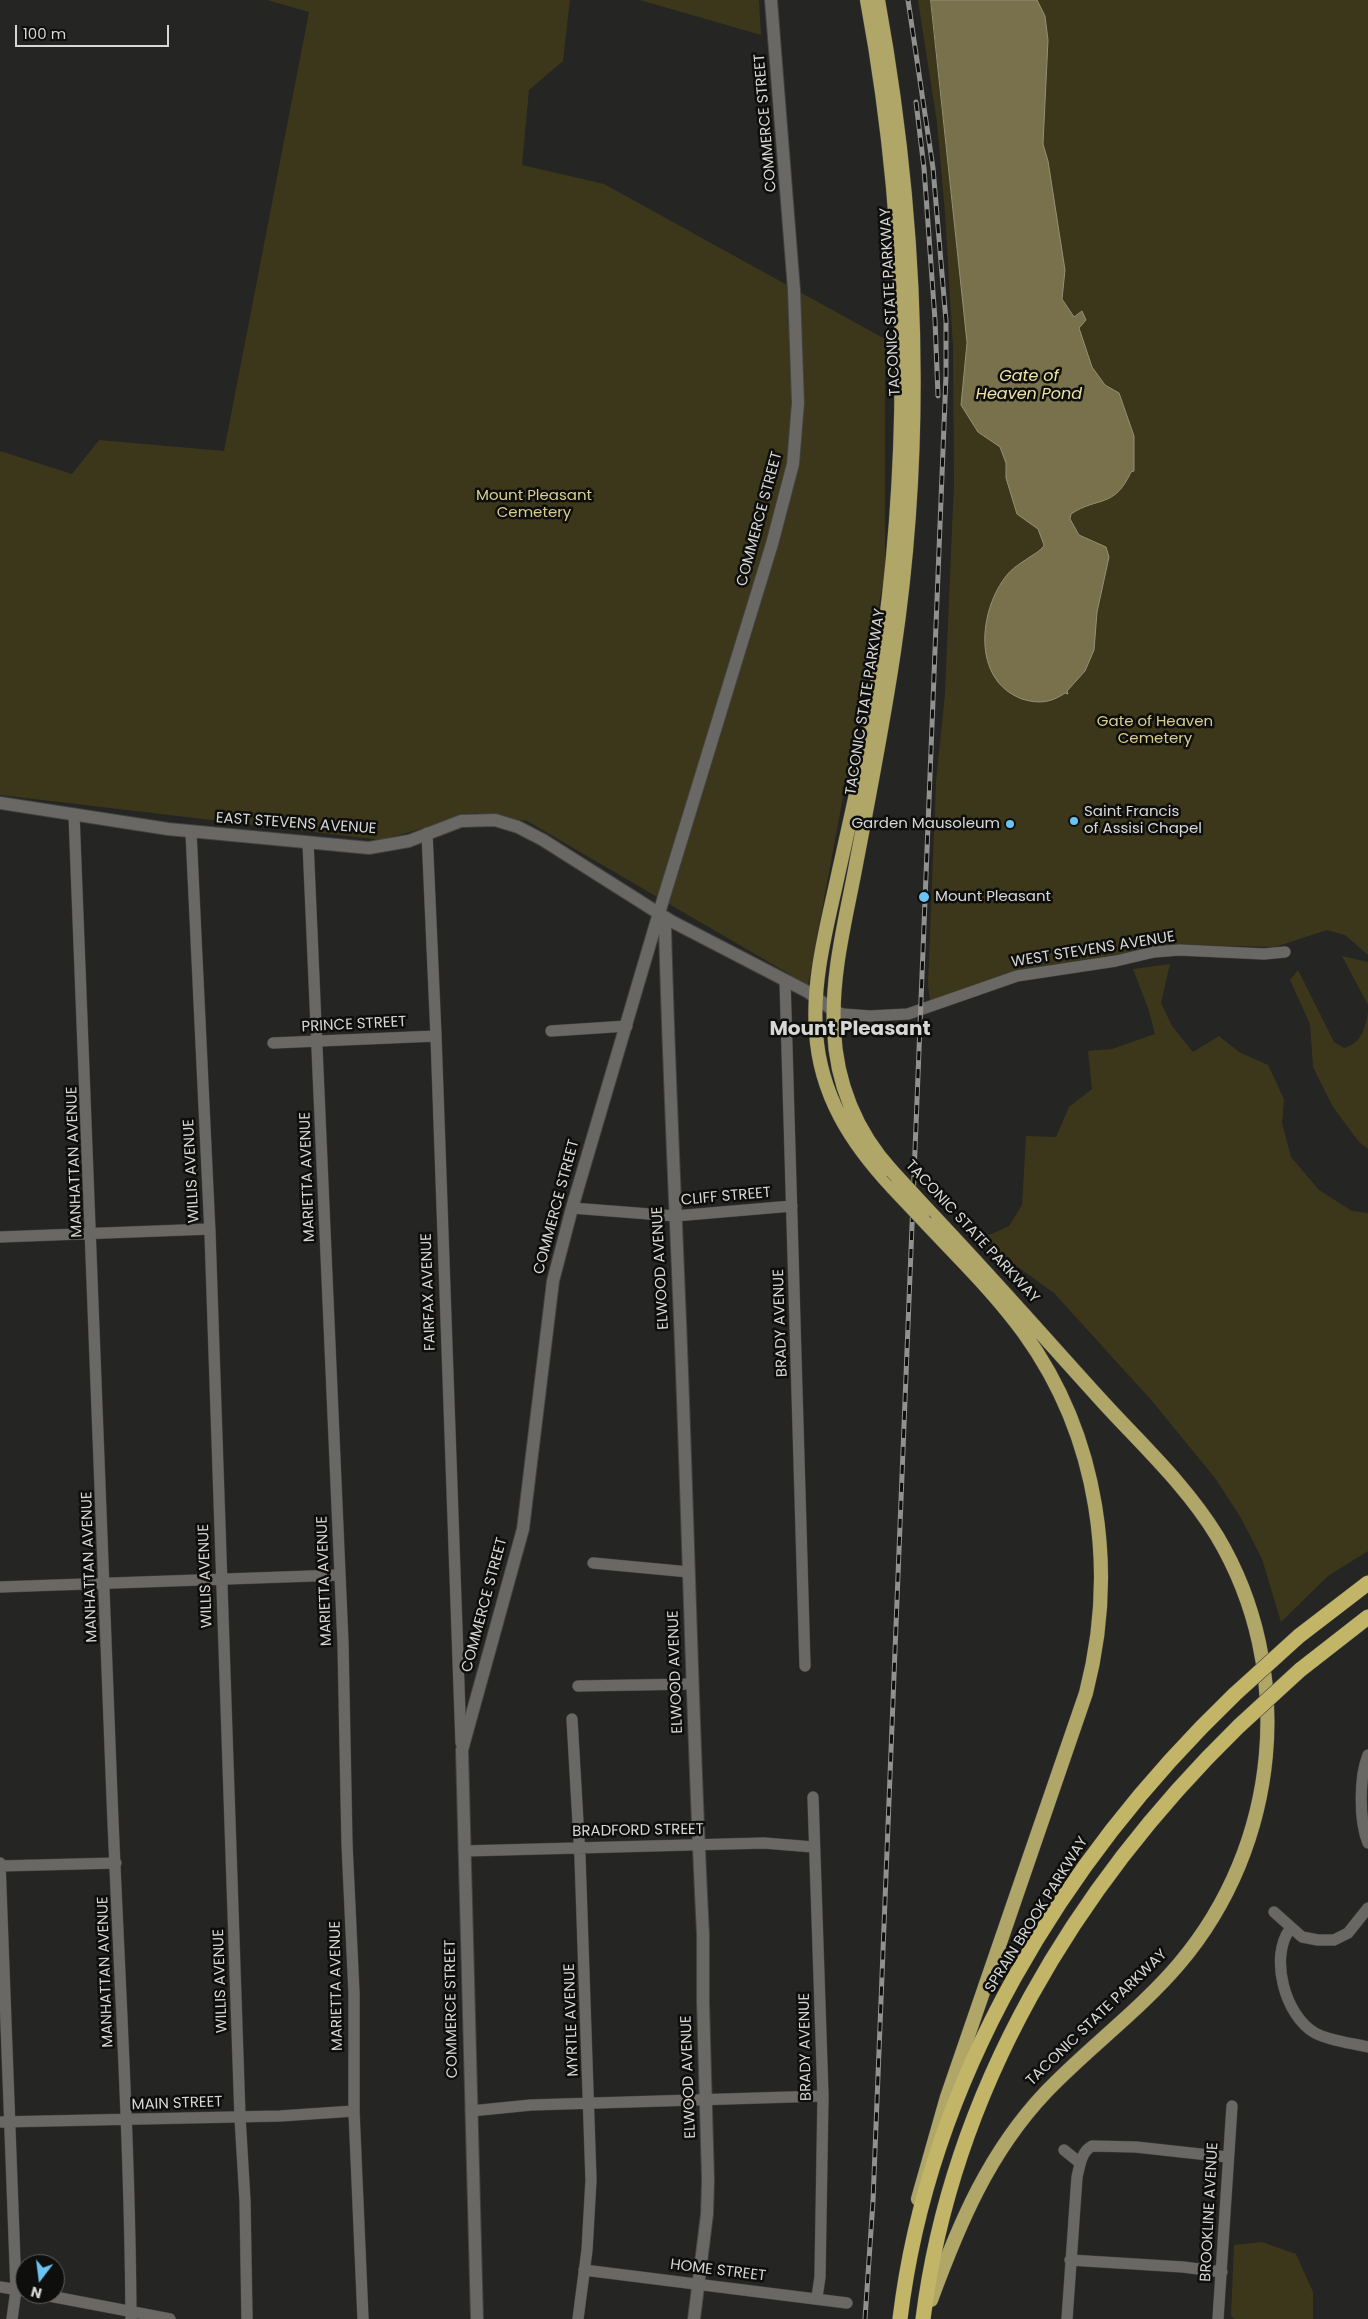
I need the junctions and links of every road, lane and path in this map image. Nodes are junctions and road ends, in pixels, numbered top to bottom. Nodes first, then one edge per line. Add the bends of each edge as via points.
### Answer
1 (771, 0) edge
2 (867, 0) edge
3 (878, 0) edge
4 (0, 805) edge
5 (74, 814) junction
6 (191, 832) junction
7 (426, 833) junction
8 (308, 842) junction
9 (659, 913) junction
10 (1285, 952) dead end
11 (785, 980) junction
12 (816, 998) junction
13 (833, 1010) junction
14 (667, 1024) joint
15 (627, 1026) junction
16 (551, 1031) dead end
17 (436, 1036) junction
18 (318, 1042) junction
19 (273, 1044) dead end
20 (792, 1206) junction
21 (572, 1208) junction
22 (674, 1216) junction
23 (926, 1216) junction
24 (210, 1229) junction
25 (93, 1234) junction
26 (0, 1237) edge
27 (593, 1564) dead end
28 (689, 1572) junction
29 (340, 1575) junction
30 (221, 1579) junction
31 (1368, 1583) edge
32 (106, 1584) junction
33 (0, 1587) edge
34 (1368, 1617) edge
35 (806, 1666) dead end
36 (692, 1684) junction
37 (578, 1686) dead end
38 (572, 1719) dead end
39 (462, 1750) junction
40 (1368, 1755) edge
41 (813, 1796) dead end
42 (1368, 1843) edge
43 (698, 1844) junction
44 (580, 1847) junction
45 (813, 1847) junction
46 (464, 1851) junction
47 (116, 1863) junction
48 (0, 1865) edge
49 (1368, 1908) edge
50 (1274, 1912) dead end
51 (1290, 1929) junction
52 (1368, 2047) edge
53 (823, 2096) junction
54 (706, 2100) junction
55 (590, 2104) junction
56 (1232, 2106) dead end
57 (471, 2110) junction
58 (354, 2111) junction
59 (240, 2117) junction
60 (126, 2120) junction
61 (5, 2122) edge
62 (1064, 2150) dead end
63 (1227, 2157) junction
64 (1080, 2163) junction
65 (17, 2254) edge
66 (1070, 2260) junction
67 (584, 2270) junction
68 (1222, 2272) junction
69 (699, 2283) junction
70 (0, 2287) edge
71 (15, 2290) edge
72 (817, 2297) junction
73 (65, 2300) edge
74 (903, 2301) junction
75 (847, 2303) dead end
76 (17, 2304) edge
77 (131, 2315) edge
78 (12, 2319) edge
79 (170, 2319) edge
80 (247, 2319) edge
81 (363, 2319) edge
82 (477, 2319) edge
83 (578, 2319) edge
84 (694, 2319) edge
85 (900, 2319) edge
86 (923, 2319) edge
87 (1067, 2319) edge
88 (1218, 2319) edge

1 - 9 street, COMMERCE STREET via 792,246 798,403 796,444 789,486 775,535
2 - 12 highway, TACONIC STATE PARKWAY via 898,258 903,378 900,479 879,674 823,947
3 - 13 highway, TACONIC STATE PARKWAY via 896,121 910,270 914,382 912,457 906,555 895,642 839,953
4 - 5 street, EAST STEVENS AVENUE
5 - 6 street, EAST STEVENS AVENUE
5 - 25 street, MANHATTAN AVENUE
6 - 8 street, EAST STEVENS AVENUE
6 - 24 street, WILLIS AVENUE
7 - 8 street, EAST STEVENS AVENUE via 391,846 369,848
7 - 9 street, EAST STEVENS AVENUE via 461,820 495,820 518,827
7 - 17 street, FAIRFAX AVENUE
8 - 18 street, MARIETTA AVENUE
9 - 11 street, EAST STEVENS AVENUE
9 - 14 street, COMMERCE STREET via 664,926
9 - 15 street, COMMERCE STREET
10 - 13 street, WEST STEVENS AVENUE via 1154,952 1019,975 916,1012 893,1016 843,1014
11 - 12 street, EAST STEVENS AVENUE
11 - 20 street, BRADY AVENUE
12 - 13 street, EAST STEVENS AVENUE
12 - 23 highway, TACONIC STATE PARKWAY, bridge via 818,1048 829,1093 849,1135 893,1188
13 - 23 highway, TACONIC STATE PARKWAY, bridge via 836,1054 847,1099 868,1141
14 - 22 street, ELWOOD AVENUE via 672,1092
15 - 16 street
15 - 21 street, COMMERCE STREET
17 - 18 street, PRINCE STREET
17 - 39 street, FAIRFAX AVENUE
18 - 19 street, PRINCE STREET
18 - 29 street, MARIETTA AVENUE
20 - 22 street, CLIFF STREET
20 - 35 street, BRADY AVENUE
21 - 22 street, CLIFF STREET
21 - 39 street, COMMERCE STREET via 554,1281 523,1529
22 - 28 street, ELWOOD AVENUE
23 - 74 highway, TACONIC STATE PARKWAY via 1013,1318 1061,1396 1082,1447 1091,1483 1100,1535 1102,1588 1097,1642 1082,1707 967,2036 926,2164 912,2225
23 - 86 highway, TACONIC STATE PARKWAY via 999,1284 1175,1479 1209,1524 1236,1572 1255,1625 1266,1682 1268,1727 1265,1772 1254,1826 1236,1874 1217,1911 1168,1976 1044,2094 1008,2139 961,2220
24 - 25 street
24 - 30 street, WILLIS AVENUE
25 - 26 street
25 - 32 street, MANHATTAN AVENUE
27 - 28 street
28 - 36 street, ELWOOD AVENUE
29 - 30 street
29 - 58 street, MARIETTA AVENUE via 354,1993
30 - 32 street
30 - 59 street, WILLIS AVENUE
31 - 74 highway, SPRAIN BROOK PARKWAY, bridge via 1299,1636 1234,1694 1165,1766 1116,1824 1070,1888 1012,1984 977,2052 946,2129 922,2210
32 - 33 street
32 - 47 street, MANHATTAN AVENUE
34 - 86 highway, bridge via 1300,1670 1239,1726 1168,1801 1108,1876 1060,1947 1017,2021 982,2097 953,2176 936,2242
36 - 37 street
36 - 43 street, ELWOOD AVENUE
38 - 44 street, MYRTLE AVENUE
39 - 46 street, COMMERCE STREET
40 - 42 street via 1364,1764 1362,1812
41 - 45 street, BRADY AVENUE
43 - 44 street, BRADFORD STREET
43 - 45 street, BRADFORD STREET via 764,1843
43 - 54 street, ELWOOD AVENUE
44 - 46 street, BRADFORD STREET
44 - 55 street, MYRTLE AVENUE
45 - 53 street, BRADY AVENUE
46 - 57 street, COMMERCE STREET
47 - 48 street
47 - 60 street, MANHATTAN AVENUE
48 - 61 street via 9,2052
49 - 51 street via 1348,1933 1334,1940 1302,1937
50 - 51 street
51 - 52 street via 1283,1948 1282,1985 1293,2008 1315,2033
53 - 54 street
53 - 72 street, BRADY AVENUE
54 - 55 street
54 - 69 street, ELWOOD AVENUE via 708,2180
55 - 57 street
55 - 67 street, MYRTLE AVENUE via 591,2180
56 - 63 street, BROOKLINE AVENUE
57 - 82 street, COMMERCE STREET
58 - 59 street, MAIN STREET
58 - 81 street, MARIETTA AVENUE
59 - 60 street, MAIN STREET
59 - 80 street, WILLIS AVENUE via 246,2201
60 - 61 street, MAIN STREET
60 - 77 street, MANHATTAN AVENUE
61 - 65 street
62 - 64 street
63 - 64 street via 1136,2147 1092,2146 1086,2149
63 - 68 street, BROOKLINE AVENUE
64 - 66 street
66 - 68 street
66 - 87 street
67 - 69 street, HOME STREET
67 - 83 street, MYRTLE AVENUE
68 - 88 street, BROOKLINE AVENUE
69 - 72 street, HOME STREET
69 - 84 street, ELWOOD AVENUE
70 - 71 street
72 - 75 street, HOME STREET
73 - 77 street
74 - 85 highway, TACONIC STATE PARKWAY
76 - 78 street
77 - 79 street

